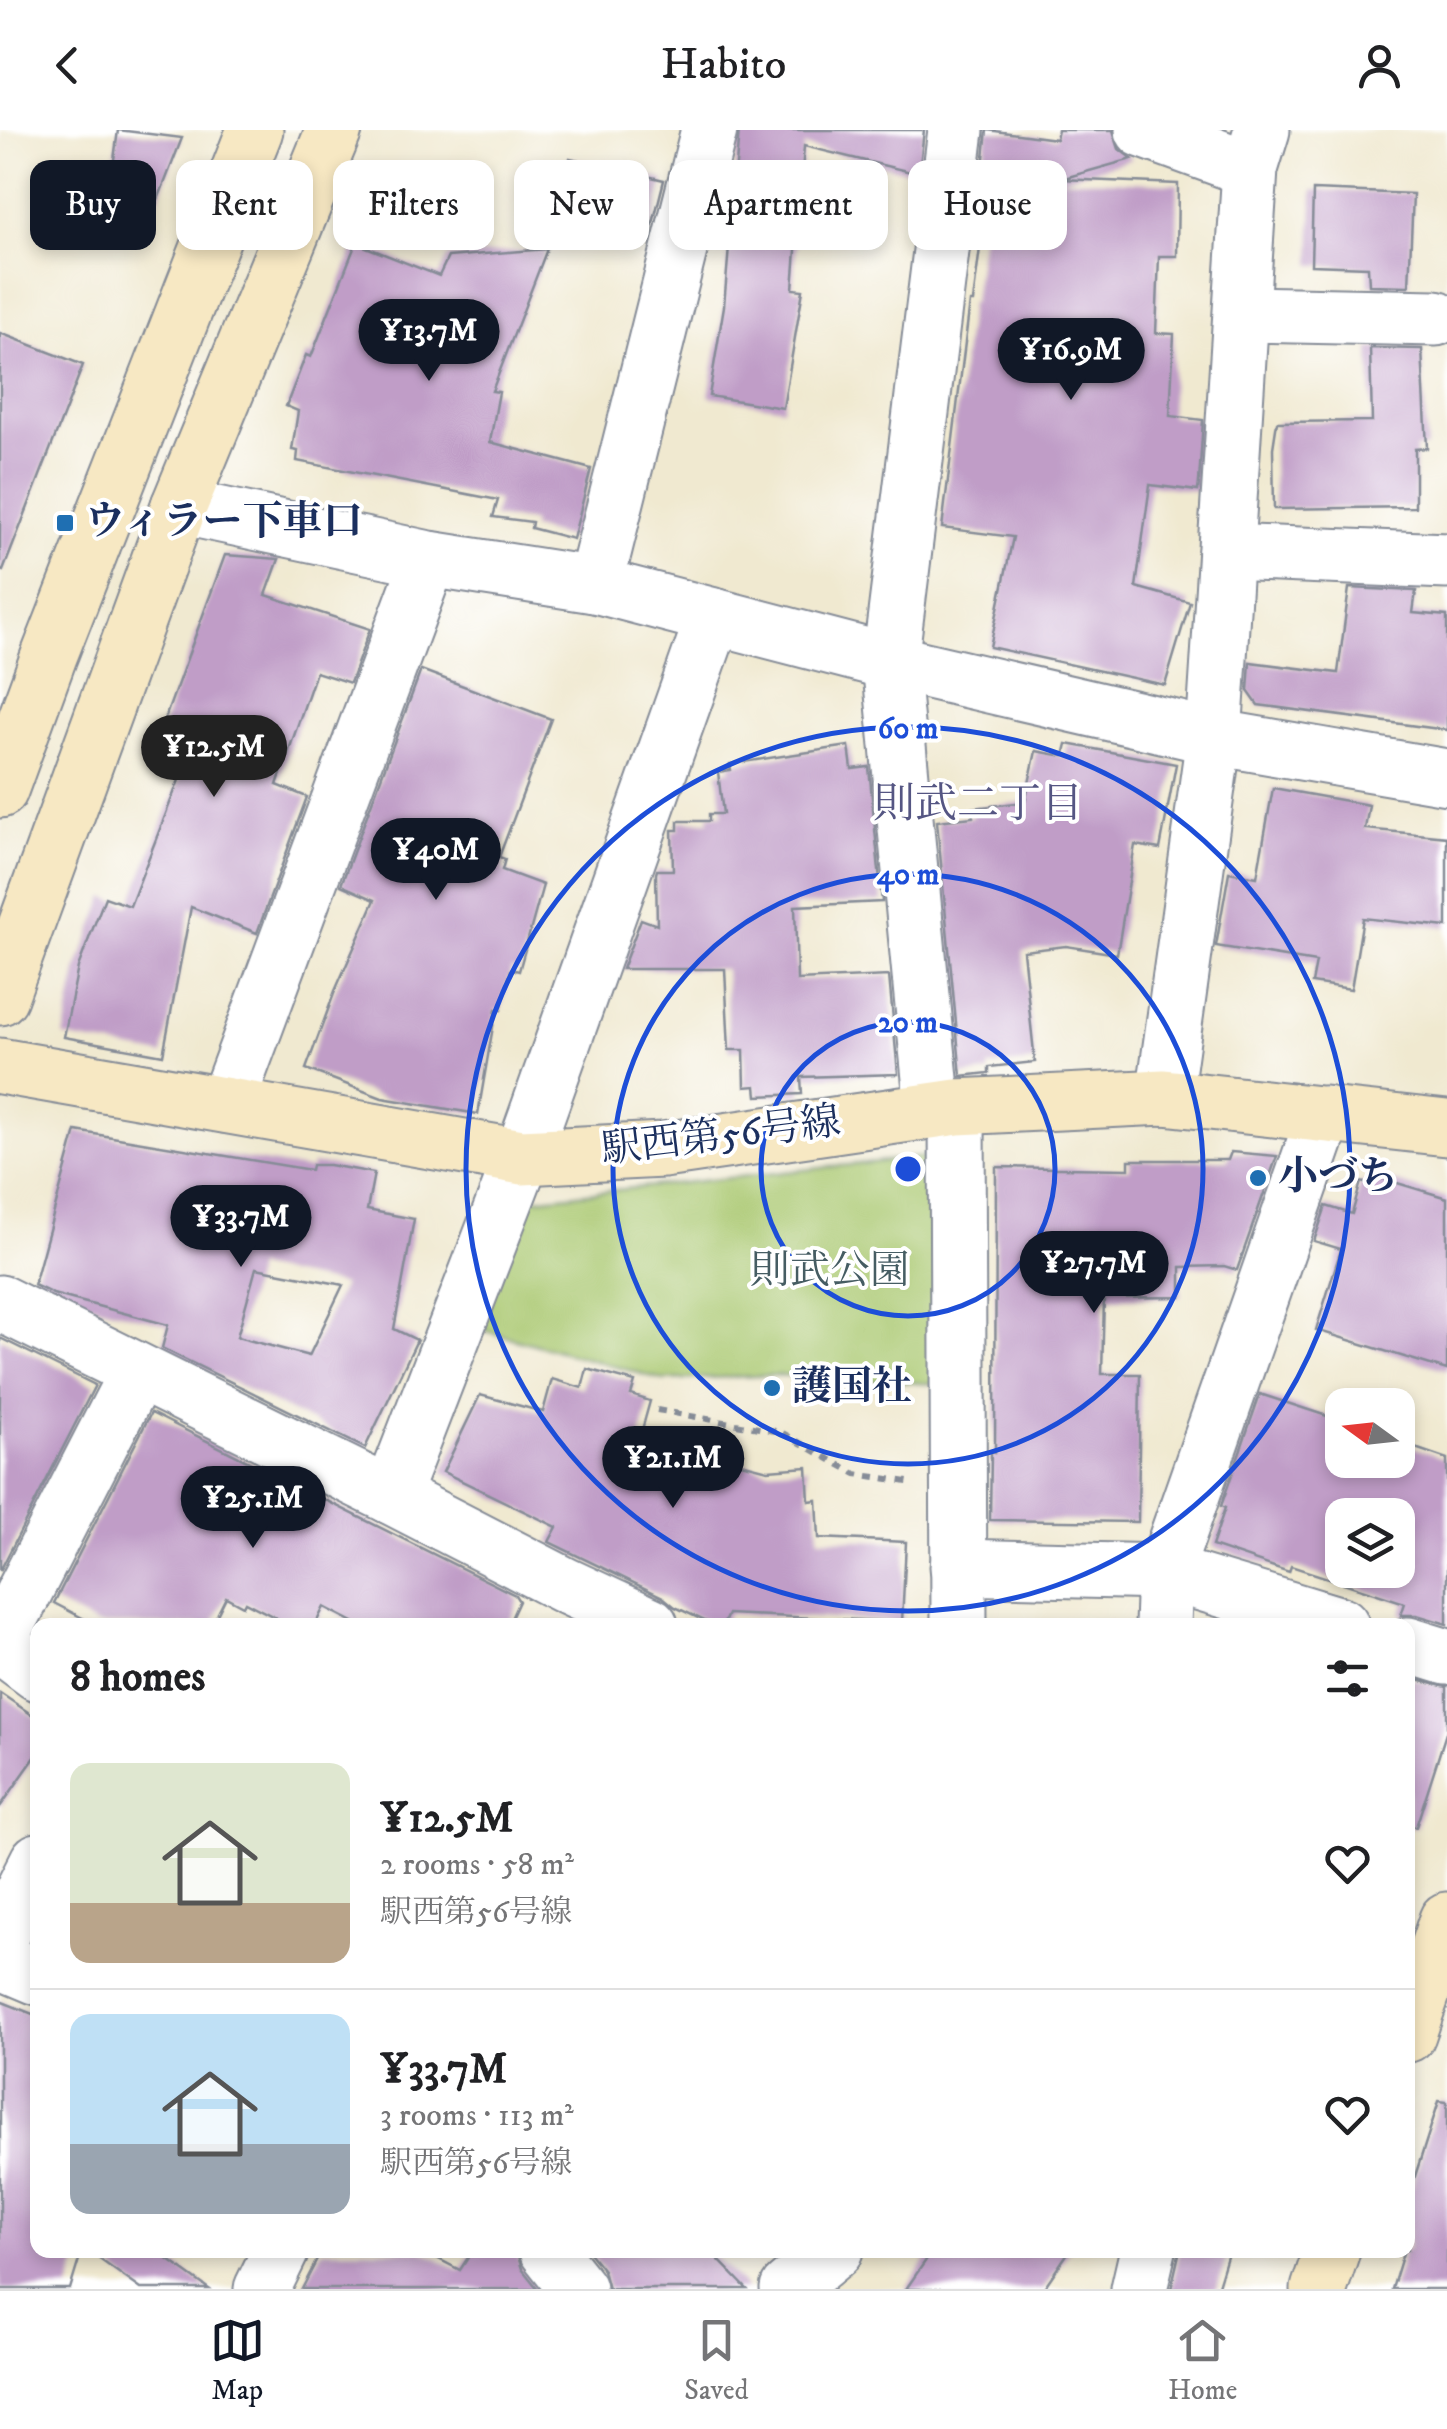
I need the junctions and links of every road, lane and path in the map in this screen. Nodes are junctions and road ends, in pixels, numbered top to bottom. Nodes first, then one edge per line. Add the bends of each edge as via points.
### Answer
1 (255, 130) edge
2 (334, 130) edge
3 (710, 130) edge
4 (956, 130) edge
5 (1143, 130) edge
6 (1256, 150) edge
7 (1243, 314) junction
8 (1436, 318) dead end
9 (179, 506) junction
10 (1226, 552) junction
11 (429, 559) junction
12 (1447, 561) edge
13 (595, 584) junction
14 (714, 616) junction
15 (890, 662) junction
16 (1214, 737) junction
17 (5, 760) edge
18 (1447, 777) edge
19 (0, 998) edge
20 (0, 1066) edge
21 (1164, 1098) junction
22 (226, 1105) junction
23 (945, 1109) junction
24 (1325, 1114) junction
25 (1447, 1128) edge
26 (522, 1157) junction
27 (0, 1304) edge
28 (137, 1372) junction
29 (657, 1410) dead end
30 (958, 1489) junction
31 (390, 1496) junction
32 (958, 1568) junction
33 (1165, 1572) junction
34 (557, 1605) edge
35 (617, 1618) edge
36 (959, 1618) edge
37 (1163, 1618) edge
38 (1318, 1618) edge
39 (0, 1642) edge
40 (1415, 1647) edge
41 (1447, 1657) edge
42 (30, 1666) edge
43 (30, 1877) edge
44 (1447, 1920) edge
45 (0, 1936) edge
46 (0, 1961) edge
47 (30, 1973) edge
48 (1415, 2014) edge
49 (276, 2258) edge
50 (553, 2258) edge
51 (825, 2258) edge
52 (1146, 2258) edge
53 (1329, 2258) edge
54 (262, 2289) edge
55 (578, 2289) edge
56 (788, 2289) edge
57 (1139, 2289) edge
58 (1319, 2289) edge

1 - 17 street
2 - 9 street
3 - 13 street
4 - 15 street
5 - 6 street
6 - 7 street
7 - 8 street
7 - 10 street
9 - 11 street
9 - 19 street
10 - 12 street
10 - 16 street
11 - 13 street
11 - 22 street
13 - 14 street
14 - 15 street
14 - 26 street
15 - 16 street
15 - 23 street
16 - 18 street
16 - 21 street
20 - 22 street, 駅西第56号線
21 - 23 street, 駅西第56号線
21 - 24 street, 駅西第56号線
22 - 26 street, 駅西第56号線
23 - 26 street, 駅西第56号線 via 662,1150
23 - 30 street
24 - 25 street, 駅西第56号線
24 - 33 street
26 - 31 street
27 - 28 street
28 - 31 street
28 - 39 street
29 - 30 path via 780,1432 856,1474
30 - 32 street
31 - 34 street
32 - 33 street
32 - 36 street
33 - 37 street
33 - 38 street
34 - 35 street
39 - 42 street
40 - 41 street
43 - 45 street
44 - 48 street
46 - 47 street
49 - 54 street
50 - 55 street
51 - 56 street
52 - 57 street
53 - 58 street

